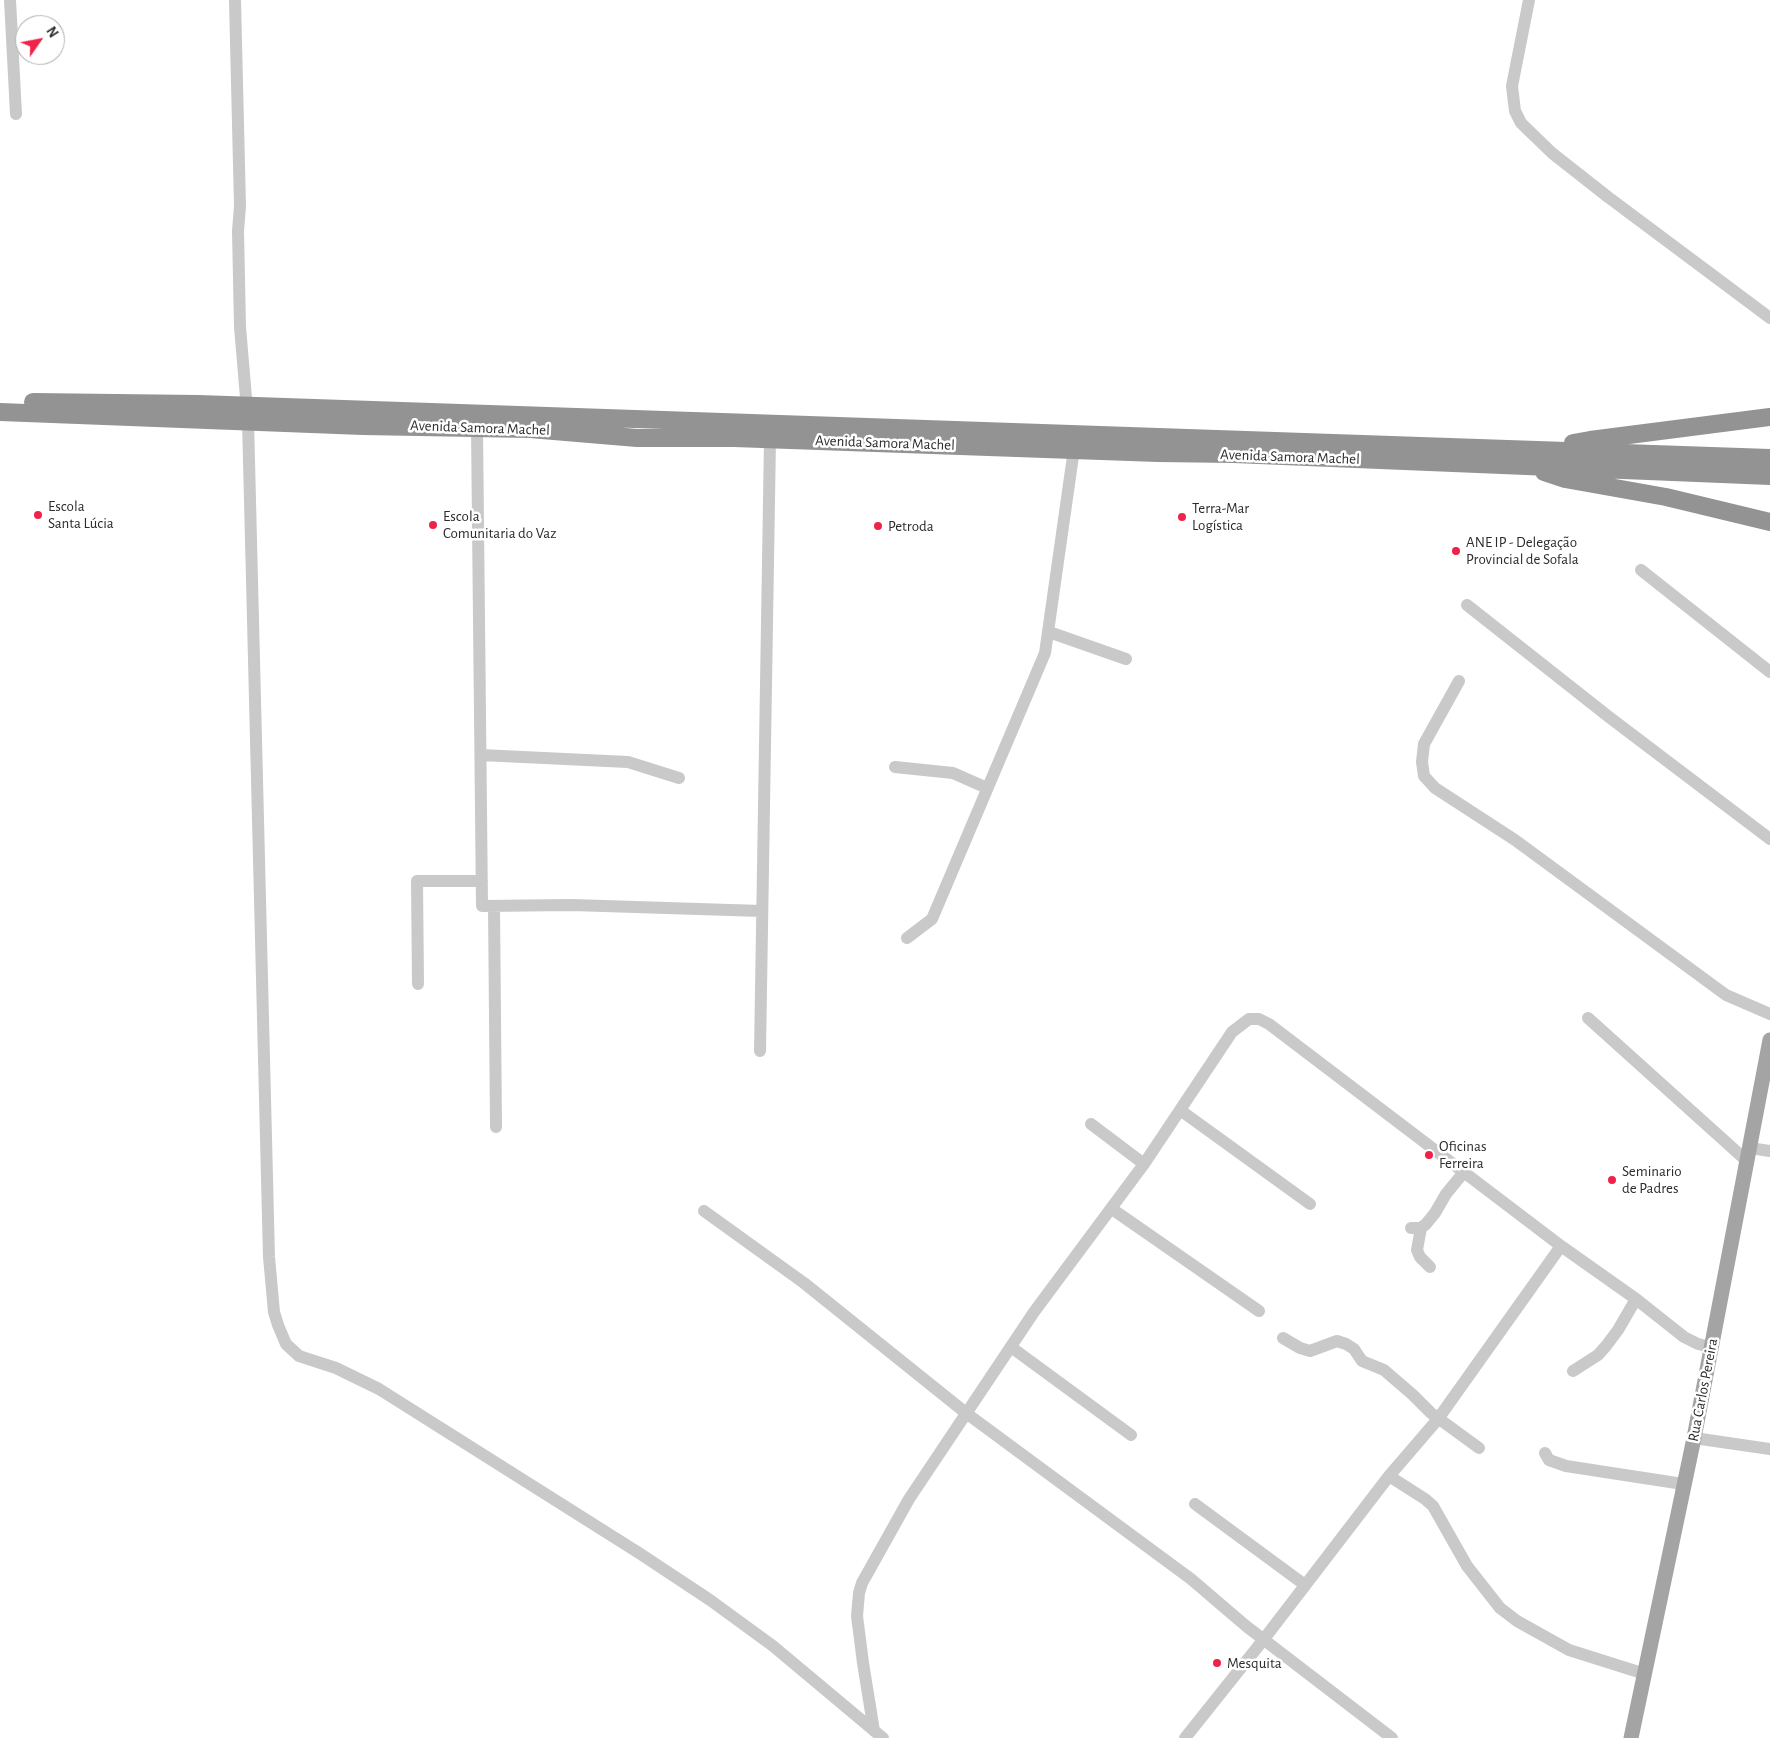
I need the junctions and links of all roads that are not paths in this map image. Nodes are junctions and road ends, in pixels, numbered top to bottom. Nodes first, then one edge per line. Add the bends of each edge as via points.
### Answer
1 (10, 0) edge
2 (235, 0) edge
3 (1529, 0) edge
4 (16, 114) dead end
5 (1770, 318) edge
6 (0, 400) edge
7 (0, 412) edge
8 (248, 414) junction
9 (1770, 417) edge
10 (477, 428) junction
11 (770, 439) junction
12 (1546, 449) junction
13 (1074, 450) junction
14 (1770, 458) edge
15 (1529, 467) junction
16 (1770, 476) edge
17 (1770, 522) edge
18 (1642, 570) dead end
19 (1467, 605) dead end
20 (1049, 632) junction
21 (1126, 659) dead end
22 (1770, 672) edge
23 (1459, 681) dead end
24 (481, 754) junction
25 (894, 767) dead end
26 (679, 778) dead end
27 (987, 788) junction
28 (1770, 838) edge
29 (482, 881) junction
30 (494, 906) junction
31 (762, 911) junction
32 (907, 938) dead end
33 (418, 984) dead end
34 (1770, 1014) edge
35 (1588, 1018) dead end
36 (1770, 1040) edge
37 (760, 1051) dead end
38 (1180, 1110) junction
39 (1091, 1124) dead end
40 (496, 1127) dead end
41 (1770, 1151) edge
42 (1749, 1155) junction
43 (1144, 1164) junction
44 (1464, 1172) junction
45 (1310, 1204) dead end
46 (1112, 1209) junction
47 (704, 1211) dead end
48 (1561, 1246) junction
49 (1430, 1267) dead end
50 (1636, 1299) junction
51 (1259, 1311) dead end
52 (1284, 1338) dead end
53 (1011, 1347) junction
54 (1712, 1347) junction
55 (1573, 1371) dead end
56 (966, 1413) junction
57 (1438, 1419) junction
58 (1131, 1435) dead end
59 (1694, 1438) junction
60 (1478, 1448) dead end
61 (1770, 1449) edge
62 (1545, 1453) dead end
63 (1389, 1476) junction
64 (1683, 1484) junction
65 (1195, 1504) dead end
66 (1305, 1585) junction
67 (1264, 1639) junction
68 (1645, 1674) junction
69 (878, 1735) edge
70 (1185, 1738) edge
71 (1392, 1738) edge
72 (1631, 1738) edge

1 - 4 street
2 - 8 street via 240,327
3 - 5 street via 1512,86 1515,111 1522,123 1552,153
6 - 8 highway, Avenida Samora Machel via 147,402
7 - 8 highway, Avenida Samora Machel
8 - 10 highway, Avenida Samora Machel via 363,426
8 - 12 highway, Avenida Samora Machel
8 - 69 street via 269,1257 274,1312 282,1338 299,1356 336,1368 379,1389 710,1600 773,1646
9 - 12 highway via 1590,440
10 - 11 highway, Avenida Samora Machel via 637,438
10 - 24 street
11 - 13 highway, Avenida Samora Machel
11 - 31 street
12 - 14 highway, Avenida Samora Machel
13 - 15 highway, Avenida Samora Machel
13 - 20 street
15 - 16 highway, Avenida Samora Machel
15 - 17 highway via 1565,479 1666,497
18 - 22 street
19 - 28 street
20 - 21 street
20 - 27 street via 1045,653
23 - 34 street via 1424,744 1424,776 1435,788 1515,840 1726,996
24 - 26 street via 628,762
24 - 29 street
25 - 27 street via 953,773
27 - 32 street via 932,919
29 - 30 street via 482,906
29 - 33 street via 417,881
30 - 31 street
30 - 40 street
31 - 37 street
35 - 42 street
36 - 42 main road, Rua Carlos Pereira
38 - 43 street
38 - 44 street via 1232,1032 1249,1019 1260,1019
38 - 45 street
39 - 43 street
41 - 42 street
42 - 54 main road, Rua Carlos Pereira
43 - 46 street
44 - 48 street
44 - 49 street via 1436,1213 1416,1228 1417,1250
46 - 51 street
46 - 53 street
47 - 56 street via 804,1284
48 - 50 street
48 - 57 street
50 - 54 street via 1684,1337
50 - 55 street via 1606,1346
52 - 57 street via 1310,1351 1337,1341 1346,1344 1362,1361 1384,1370
53 - 56 street
53 - 58 street
54 - 59 main road, Rua Carlos Pereira
56 - 67 street via 1191,1579
56 - 69 street via 909,1499 859,1588 863,1663
57 - 60 street
57 - 63 street
59 - 61 street
59 - 64 main road, Rua Carlos Pereira
62 - 64 street via 1549,1460 1566,1466
63 - 66 street
63 - 68 street via 1433,1506 1467,1566 1500,1608 1569,1650
64 - 68 main road, Rua Carlos Pereira
65 - 66 street
66 - 67 street
67 - 70 street
67 - 71 street
68 - 72 main road, Rua Carlos Pereira

